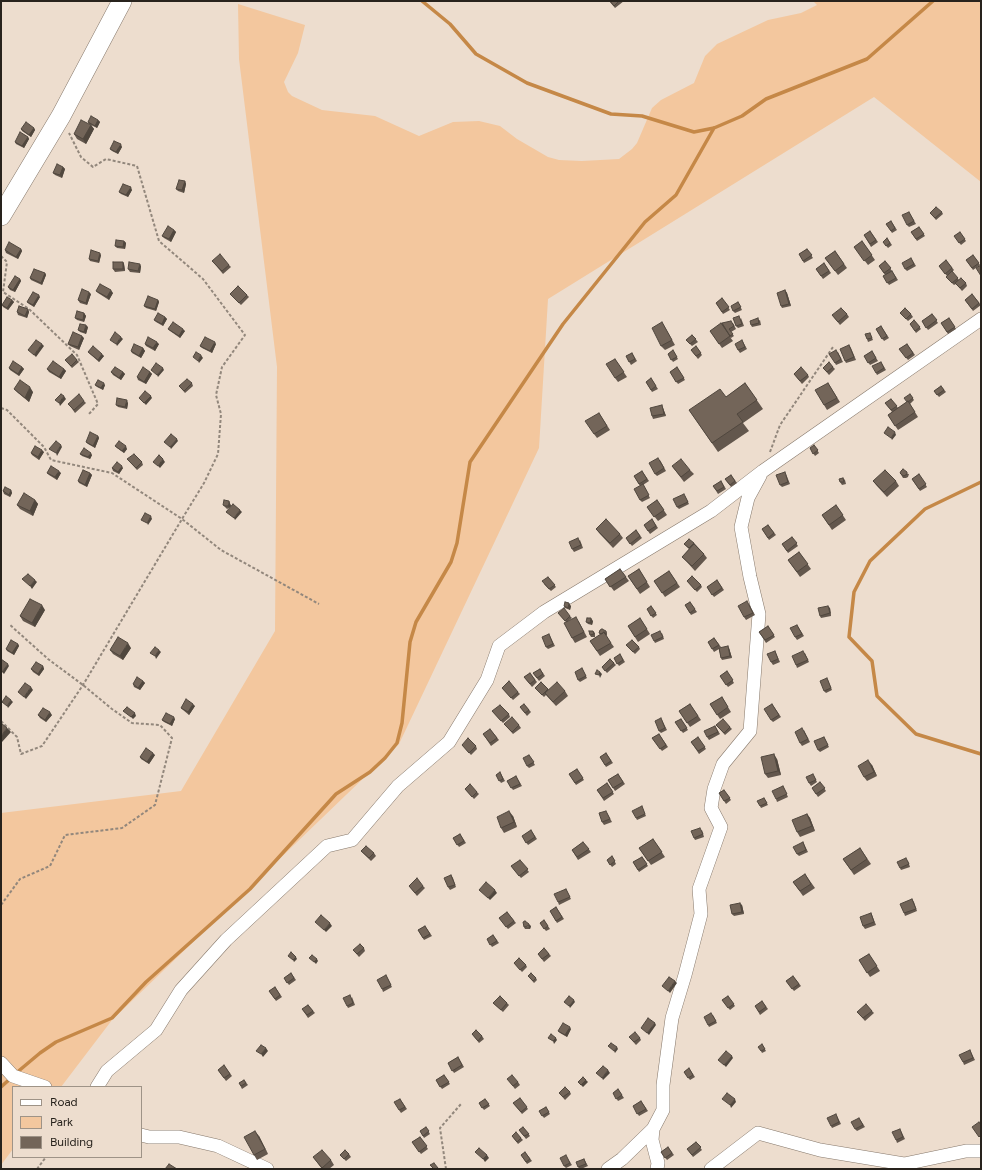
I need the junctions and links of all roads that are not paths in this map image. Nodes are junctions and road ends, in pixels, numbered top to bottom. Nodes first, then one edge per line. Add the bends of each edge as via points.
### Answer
1 (122, 1) edge
2 (1, 216) edge
3 (981, 319) edge
4 (763, 471) junction
5 (1, 1063) edge
6 (42, 1086) edge
7 (98, 1086) edge
8 (653, 1129) junction
9 (142, 1135) edge
10 (981, 1151) edge
11 (267, 1169) edge
12 (608, 1169) edge
13 (657, 1169) edge
14 (711, 1169) edge

1 - 2 main road via 61,116
3 - 4 street
4 - 7 street via 712,511 544,612 499,646 487,680 449,742 398,786 352,840 326,846 226,940 181,990 156,1030 107,1071
4 - 8 street via 748,498 741,527 759,614 750,731 723,764 714,789 711,808 721,827 700,889 701,914 672,1018 663,1085 663,1110
5 - 6 street via 13,1076
8 - 12 street
8 - 13 street via 652,1140 658,1163
9 - 11 street via 179,1137 218,1146
10 - 14 street via 966,1151 904,1164 820,1150 758,1134

